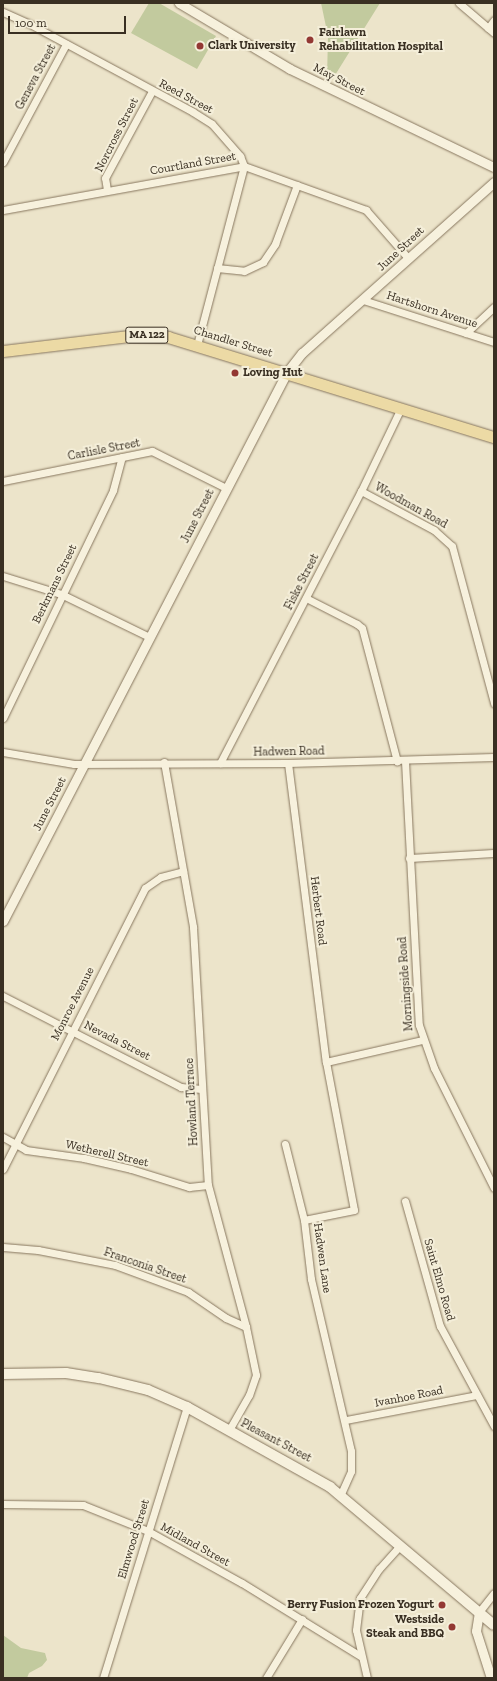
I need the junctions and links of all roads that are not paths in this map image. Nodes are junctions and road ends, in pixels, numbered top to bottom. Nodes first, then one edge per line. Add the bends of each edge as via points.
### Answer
1 (179, 3) edge
2 (459, 3) edge
3 (3, 12) edge
4 (494, 20) edge
5 (488, 28) junction
6 (494, 33) edge
7 (66, 44) junction
8 (152, 91) junction
9 (3, 162) edge
10 (244, 166) junction
11 (494, 167) edge
12 (494, 182) edge
13 (297, 185) junction
14 (107, 190) junction
15 (3, 210) edge
16 (408, 258) junction
17 (217, 268) junction
18 (363, 300) junction
19 (494, 307) edge
20 (466, 333) junction
21 (494, 342) edge
22 (197, 345) junction
23 (3, 351) edge
24 (287, 372) junction
25 (401, 408) junction
26 (494, 437) edge
27 (122, 457) junction
28 (3, 481) edge
29 (226, 488) junction
30 (361, 491) junction
31 (3, 576) edge
32 (62, 594) junction
33 (306, 598) junction
34 (148, 637) junction
35 (494, 704) edge
36 (3, 718) edge
37 (3, 752) edge
38 (494, 757) edge
39 (401, 761) junction
40 (164, 762) junction
41 (84, 763) junction
42 (220, 763) junction
43 (288, 763) junction
44 (494, 853) edge
45 (409, 858) junction
46 (183, 871) junction
47 (3, 921) edge
48 (3, 996) edge
49 (71, 1031) junction
50 (422, 1040) junction
51 (326, 1062) junction
52 (201, 1089) junction
53 (3, 1137) edge
54 (17, 1144) junction
55 (285, 1144) dead end
56 (3, 1169) edge
57 (494, 1172) edge
58 (490, 1181) junction
59 (208, 1185) junction
60 (494, 1188) edge
61 (405, 1201) dead end
62 (304, 1220) junction
63 (3, 1247) edge
64 (246, 1327) junction
65 (3, 1374) edge
66 (477, 1395) junction
67 (187, 1407) junction
68 (346, 1420) junction
69 (494, 1426) edge
70 (229, 1430) junction
71 (340, 1496) junction
72 (3, 1504) edge
73 (148, 1532) junction
74 (400, 1546) junction
75 (494, 1593) edge
76 (479, 1612) junction
77 (302, 1619) junction
78 (494, 1626) edge
79 (360, 1656) junction
80 (104, 1678) edge
81 (266, 1678) edge
82 (367, 1678) edge
83 (491, 1678) edge

1 - 11 street, May Street via 290,69
2 - 5 street
3 - 7 street, Reed Street
4 - 5 street
5 - 6 street
7 - 8 street, Reed Street
7 - 9 street, Geneva Street
8 - 10 street, Reed Street via 212,124 240,156
8 - 14 street, Norcross Street via 105,178
10 - 13 street, Courtland Street
10 - 14 street, Courtland Street
10 - 17 street
12 - 16 street, June Street
13 - 16 street, Courtland Street via 366,210
13 - 17 street via 272,249 263,262 244,271
14 - 15 street, Courtland Street
16 - 18 street, June Street
17 - 22 street
18 - 20 street, Hartshorn Avenue
18 - 24 street, June Street via 302,353
19 - 20 street
20 - 21 street, Hartshorn Avenue
22 - 23 main road, Chandler Street / MA 122 via 151,335
22 - 24 main road, Chandler Street / MA 122
24 - 25 main road, Chandler Street / MA 122
24 - 29 street, June Street
25 - 26 main road, Chandler Street / MA 122
25 - 30 street, Fiske Street
27 - 28 street, Carlisle Street
27 - 29 street, Carlisle Street via 152,451
27 - 32 street, Berkmans Street via 113,490
29 - 34 street, June Street
30 - 33 street, Fiske Street
30 - 35 street, Woodman Road via 434,530 452,546
31 - 32 street
32 - 34 street
32 - 36 street, Berkmans Street
33 - 39 street, Morningside Road via 362,628
33 - 42 street, Fiske Street
34 - 41 street, June Street
37 - 41 street, Hadwen Road via 74,764
38 - 39 street, Hadwen Road
39 - 43 street, Hadwen Road
39 - 45 street, Morningside Road
40 - 41 street, Hadwen Road
40 - 42 street, Hadwen Road
40 - 46 street, Howland Terrace
41 - 47 street, June Street
42 - 43 street, Hadwen Road
43 - 51 street, Herbert Road
44 - 45 street
45 - 50 street, Morningside Road via 418,1025
46 - 49 street, Monroe Avenue via 161,877 144,888
46 - 52 street, Howland Terrace via 193,927
48 - 49 street, Nevada Street
49 - 52 street, Nevada Street via 181,1087
49 - 54 street, Monroe Avenue
50 - 51 street
50 - 58 street, Morningside Road
51 - 62 street, Hadwen Lane via 354,1210
52 - 59 street, Howland Terrace
53 - 54 street, Wetherell Street
54 - 56 street, Monroe Avenue
54 - 59 street, Wetherell Street via 26,1150 84,1158 189,1187
55 - 62 street
57 - 58 street
58 - 60 street, Morningside Road
59 - 64 street, Howland Terrace
61 - 66 street, Saint Elmo Road via 440,1326
62 - 68 street, Hadwen Lane via 311,1279
63 - 64 street, Franconia Street via 65,1254 115,1264 188,1292
64 - 70 street, Howland Terrace via 256,1375 249,1395
65 - 67 main road, Pleasant Street via 66,1373 99,1378 148,1390
66 - 68 street, Ivanhoe Road
66 - 69 street, Saint Elmo Road
67 - 70 main road, Pleasant Street
67 - 73 street, Elmwood Street
68 - 71 street, Hadwen Lane via 351,1471
70 - 71 main road, Pleasant Street via 312,1476
71 - 74 main road, Pleasant Street
72 - 73 street, Midland Street via 83,1505
73 - 77 street, Midland Street
73 - 80 street, Elmwood Street
74 - 76 main road, Pleasant Street
74 - 79 street via 379,1569 360,1598 356,1630
75 - 76 street
76 - 78 main road, Pleasant Street
76 - 83 street via 476,1631
77 - 79 street, Midland Street
77 - 81 street
79 - 82 street

